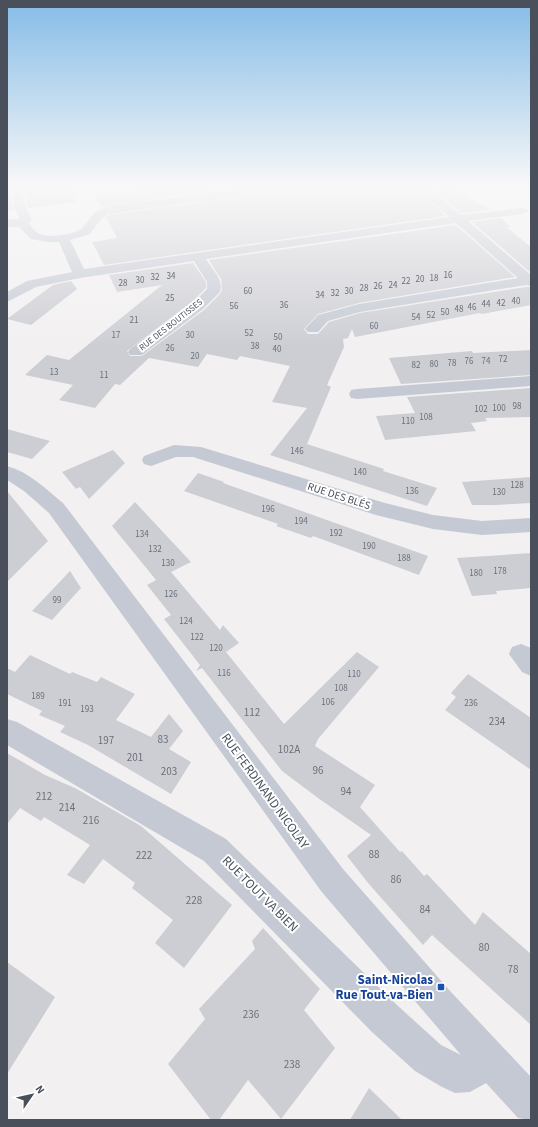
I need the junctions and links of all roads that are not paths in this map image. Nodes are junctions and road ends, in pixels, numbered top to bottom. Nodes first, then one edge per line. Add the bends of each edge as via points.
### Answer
1 (66, 242) edge
2 (301, 242) edge
3 (486, 242) edge
4 (198, 257) junction
5 (80, 274) junction
6 (530, 281) edge
7 (7, 298) edge
8 (313, 329) dead end
9 (136, 352) dead end
10 (531, 381) edge
11 (357, 394) dead end
12 (151, 460) dead end
13 (7, 472) edge
14 (531, 525) edge
15 (7, 731) edge
16 (487, 1058) junction
17 (531, 1105) edge

1 - 5 street
2 - 4 street
3 - 6 street
4 - 5 street
4 - 9 street, RUE DES BOUTISSES via 214,282 214,290 198,306
5 - 7 street via 32,284
6 - 8 street via 359,308 323,318
10 - 11 street
12 - 14 street, RUE DES BLÉS via 174,451 194,451 383,510 433,522 482,528
13 - 16 street, RUE FERDINAND NICOLAY via 31,486 56,508 332,880
15 - 16 street, RUE TOUT VA BIEN via 215,850 385,1019 428,1058 455,1074 470,1073
16 - 17 street, RUE FERDINAND NICOLAY

